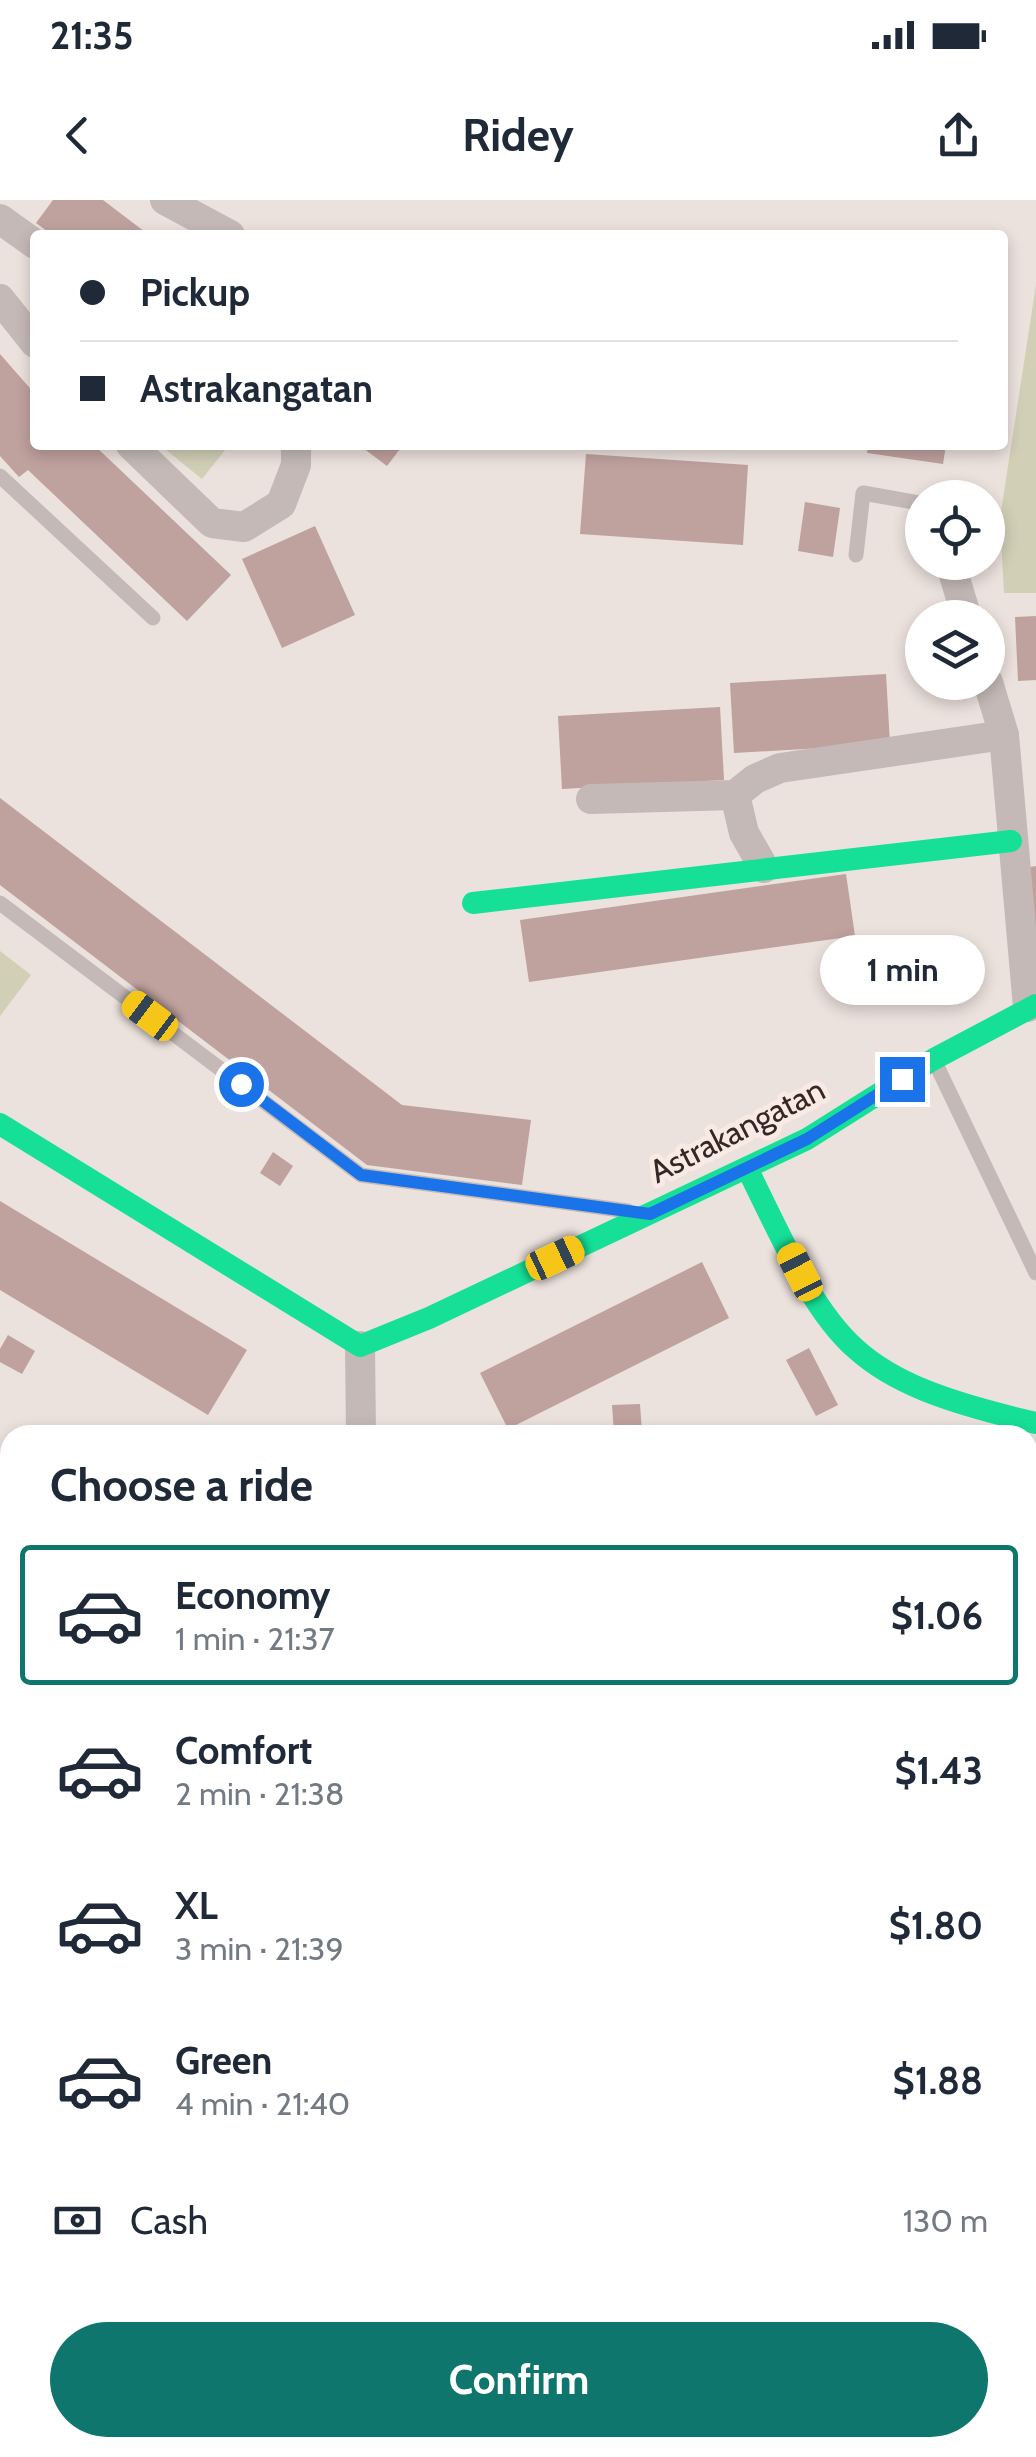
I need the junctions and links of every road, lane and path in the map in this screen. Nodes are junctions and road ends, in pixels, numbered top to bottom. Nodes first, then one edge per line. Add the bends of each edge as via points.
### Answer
1 (165, 200) edge
2 (0, 219) edge
3 (221, 230) edge
4 (30, 240) edge
5 (0, 299) edge
6 (30, 337) edge
7 (136, 450) edge
8 (296, 450) edge
9 (0, 476) edge
10 (905, 500) edge
11 (856, 555) dead end
12 (153, 618) dead end
13 (993, 700) edge
14 (1004, 735) junction
15 (734, 795) junction
16 (591, 799) dead end
17 (1011, 842) junction
18 (764, 868) junction
19 (0, 903) edge
20 (473, 903) dead end
21 (1033, 1014) edge
22 (934, 1059) junction
23 (0, 1124) edge
24 (747, 1168) junction
25 (650, 1214) junction
26 (1036, 1272) edge
27 (360, 1346) junction
28 (1036, 1423) edge
29 (361, 1425) edge

1 - 3 street
2 - 4 street
5 - 6 street
7 - 8 street via 212,523 244,526 280,504
9 - 12 lane
10 - 11 lane via 862,492
13 - 14 street, Astrakangatan
14 - 15 street via 780,768
14 - 17 street, Astrakangatan
15 - 16 street
15 - 18 street via 744,833
17 - 18 street
17 - 21 street, Astrakangatan
18 - 20 street
19 - 25 lane via 361,1175
21 - 22 street, Astrakangatan
22 - 24 street, Astrakangatan via 807,1139
22 - 26 lane
23 - 27 street
24 - 25 street, Astrakangatan
24 - 28 street via 818,1307 848,1348 892,1378 953,1404
25 - 27 street, Astrakangatan
27 - 29 street

